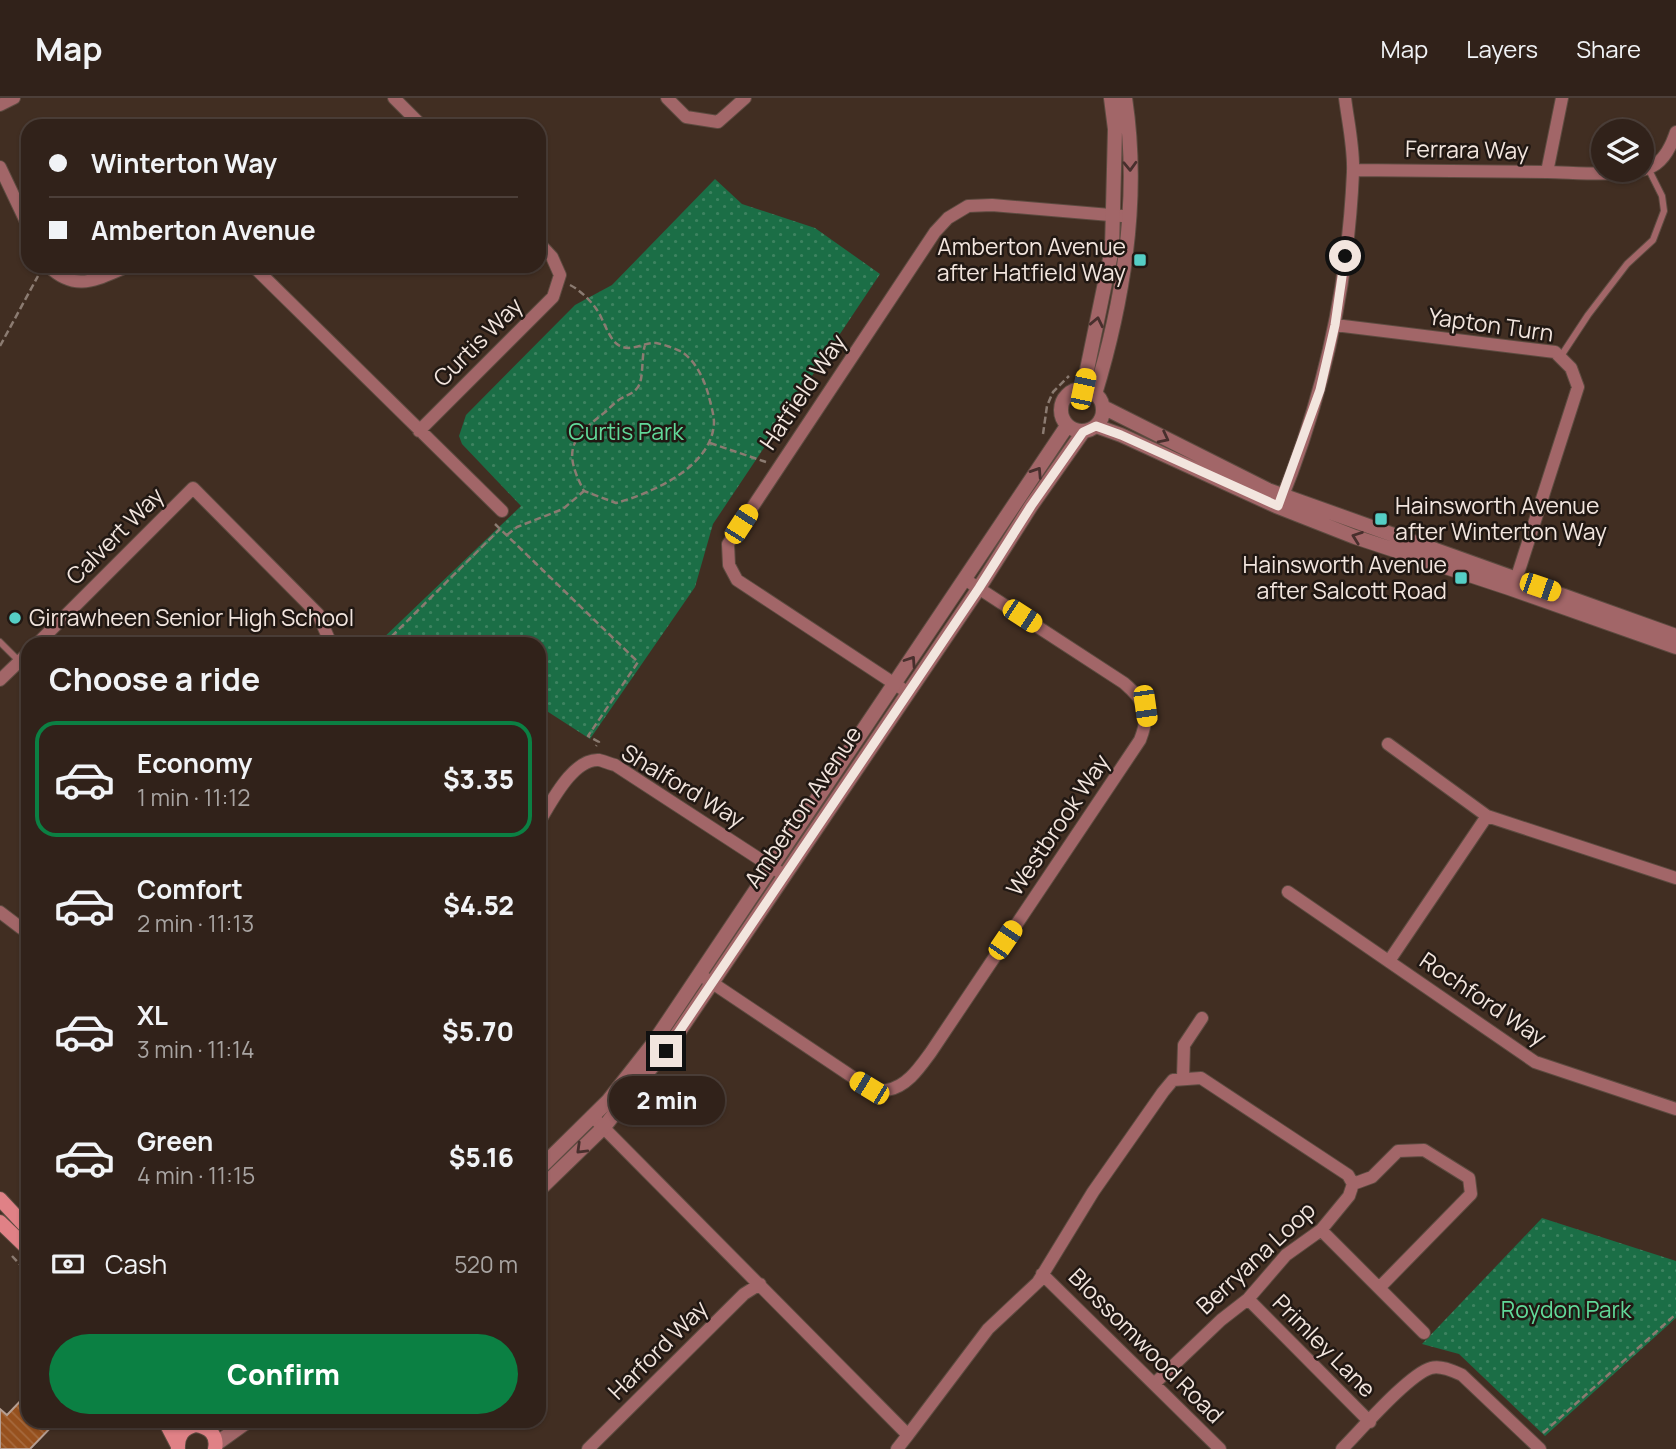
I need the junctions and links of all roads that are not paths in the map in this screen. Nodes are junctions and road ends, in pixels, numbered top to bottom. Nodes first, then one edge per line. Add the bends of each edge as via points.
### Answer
1 (14, 98) edge
2 (394, 98) edge
3 (667, 98) edge
4 (745, 98) edge
5 (1111, 98) edge
6 (1125, 98) edge
7 (1345, 98) edge
8 (1562, 98) edge
9 (0, 105) edge
10 (415, 119) edge
11 (1676, 132) edge
12 (1654, 165) edge
13 (0, 167) edge
14 (1353, 170) junction
15 (1547, 172) junction
16 (1591, 172) edge
17 (1654, 180) edge
18 (21, 211) edge
19 (1113, 216) junction
20 (1129, 216) junction
21 (546, 251) edge
22 (56, 273) edge
23 (112, 273) edge
24 (261, 273) edge
25 (1335, 325) junction
26 (1561, 356) junction
27 (1089, 391) junction
28 (1103, 407) junction
29 (1068, 426) junction
30 (1090, 429) junction
31 (419, 431) junction
32 (1281, 501) junction
33 (502, 511) road end
34 (966, 580) junction
35 (1515, 584) junction
36 (979, 588) junction
37 (1676, 636) edge
38 (44, 637) edge
39 (328, 637) edge
40 (0, 642) edge
41 (1676, 647) edge
42 (21, 655) edge
43 (21, 660) edge
44 (0, 680) edge
45 (901, 689) junction
46 (1388, 744) dead end
47 (546, 811) edge
48 (1487, 816) junction
49 (778, 871) junction
50 (1676, 878) edge
51 (1288, 892) dead end
52 (0, 912) edge
53 (21, 927) edge
54 (1389, 961) junction
55 (706, 979) junction
56 (1202, 1018) dead end
57 (1183, 1078) junction
58 (1676, 1110) edge
59 (592, 1116) junction
60 (604, 1127) junction
61 (546, 1163) edge
62 (546, 1183) edge
63 (1353, 1184) junction
64 (0, 1199) edge
65 (0, 1222) edge
66 (21, 1222) edge
67 (1321, 1230) junction
68 (21, 1242) edge
69 (1042, 1273) junction
70 (760, 1284) junction
71 (1379, 1287) junction
72 (1248, 1299) junction
73 (1424, 1333) dead end
74 (1154, 1384) junction
75 (1370, 1422) junction
76 (168, 1428) edge
77 (189, 1428) edge
78 (206, 1428) edge
79 (239, 1428) edge
80 (908, 1435) junction
81 (1536, 1445) edge
82 (216, 1446) edge
83 (1211, 1446) edge
84 (178, 1448) edge
85 (588, 1449) edge
86 (897, 1449) edge
87 (1342, 1449) edge

1 - 9 street
2 - 10 street
3 - 4 street via 687,117 718,122
5 - 19 street
6 -> 20 street
7 - 14 street
8 - 15 street, Ferrara Way
11 - 12 street via 1671,146
13 - 18 street
14 - 15 street, Ferrara Way
14 - 25 street
15 - 16 street
17 - 26 lane via 1664,211 1653,240 1627,264
19 - 20 street, Hatfield Way
27 -> 19 street
19 - 45 street, Hatfield Way via 992,205 968,206 948,218 728,544 729,565 737,580
20 - 27 street via 1107,355
21 - 31 street, Curtis Way via 561,275 553,297
22 - 23 street via 84,284
24 - 31 street
25 - 26 street, Yapton Turn
25 - 32 street via 1320,390
26 - 35 street, Yapton Turn via 1578,387
27 - 28 street
27 - 29 street via 1071,393 1063,402 1061,415
28 - 30 street via 1101,421
28 -> 32 street via 1268,490
29 - 30 street
34 -> 29 street, Amberton Avenue
30 - 32 street via 1121,435
30 - 36 street, Amberton Avenue via 1031,506
31 - 33 street
32 - 35 street
34 - 36 street, Westbrook Way
45 -> 34 street, Amberton Avenue
35 - 37 street
35 - 41 street
36 - 45 street, Amberton Avenue
36 - 55 street, Westbrook Way via 1124,683 1145,706 1147,722 1140,740 917,1072 887,1090 869,1088
38 - 39 street, Calvert Way via 192,488 318,614
40 - 42 lane
43 - 44 street
45 - 49 street, Amberton Avenue
46 - 48 street
47 - 49 street, Shalford Way via 570,775 596,760 615,765
48 - 50 street
48 - 54 street, Rochford Way
49 - 55 street, Amberton Avenue
51 - 54 street, Rochford Way
52 - 53 street
54 - 58 street, Rochford Way via 1535,1062
55 - 59 street, Amberton Avenue
55 - 60 street, Amberton Avenue via 657,1062
56 - 57 street via 1184,1045
57 - 63 street via 1201,1078 1348,1175
57 - 69 street via 1173,1080 1163,1092
59 - 60 street
59 - 61 street, Amberton Avenue
60 -> 62 street, Amberton Avenue
60 - 70 street
63 - 67 street, Berryana Loop via 1349,1196
63 - 71 street via 1371,1177 1398,1151 1424,1150 1469,1178 1471,1194
64 - 66 main road
65 - 68 main road
67 - 71 street
67 - 72 street, Berryana Loop via 1286,1255
69 - 74 street, Blossomwood Road
69 - 80 street via 988,1329
70 - 80 street
70 - 85 street, Harford Way via 744,1294
71 - 73 street
72 - 74 street, Berryana Loop
72 - 75 street, Primley Lane
74 - 83 street, Blossomwood Road
75 - 81 street via 1420,1373 1432,1367 1448,1369 1462,1375
75 - 87 street
76 - 84 main road
77 - 84 main road via 178,1440
78 - 82 main road via 215,1436
79 - 82 street
80 - 86 street

